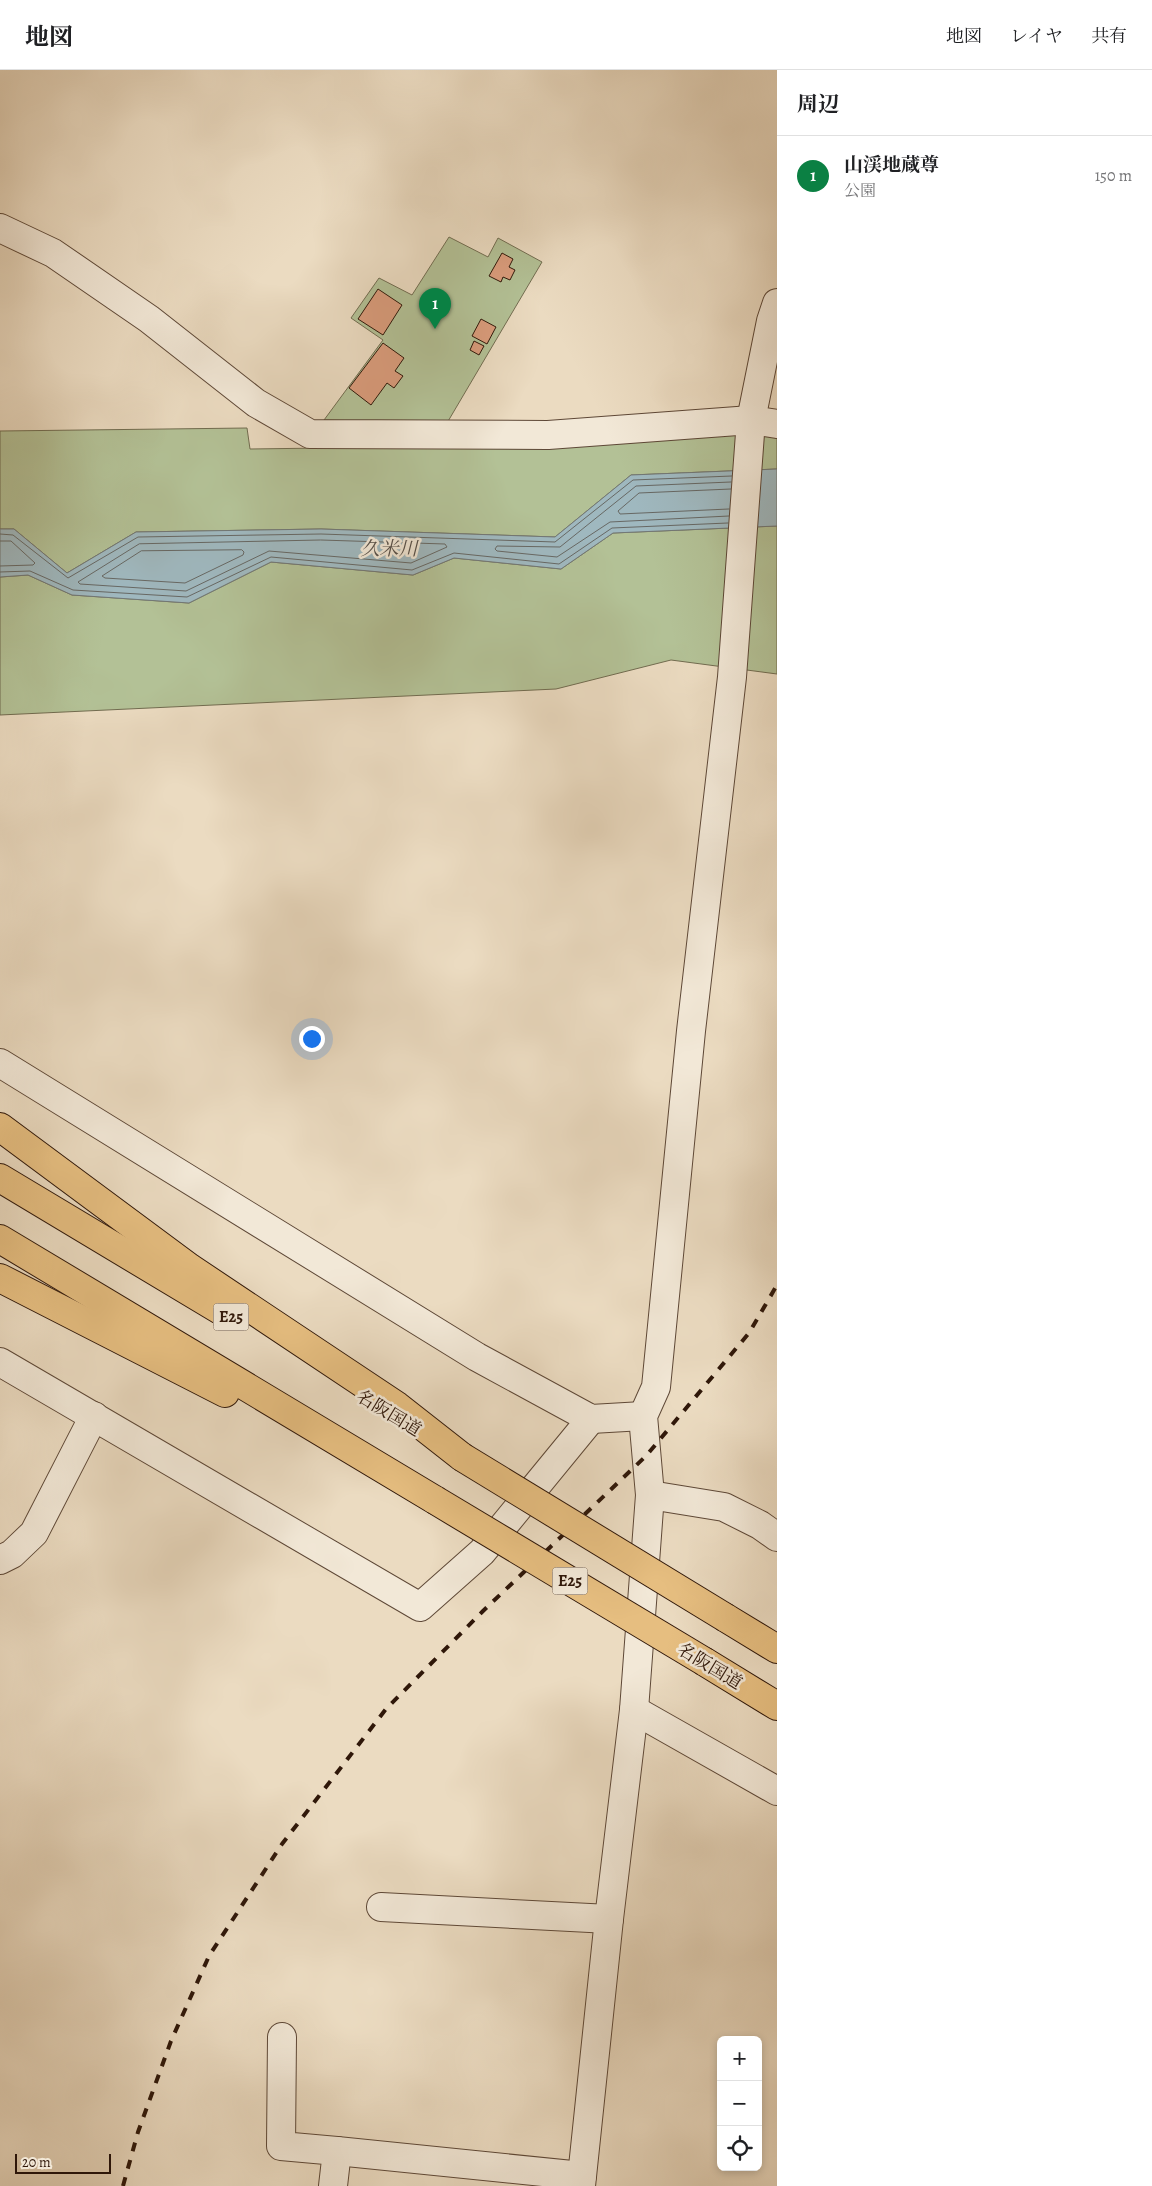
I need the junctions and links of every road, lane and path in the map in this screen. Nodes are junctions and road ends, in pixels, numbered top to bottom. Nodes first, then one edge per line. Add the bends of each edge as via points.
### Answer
1 (0, 228) edge
2 (777, 304) edge
3 (759, 429) edge
4 (0, 1063) edge
5 (0, 1128) edge
6 (0, 1178) edge
7 (0, 1239) edge
8 (0, 1278) edge
9 (0, 1362) edge
10 (94, 1416) junction
11 (642, 1416) junction
12 (591, 1419) junction
13 (462, 1457) junction
14 (650, 1495) junction
15 (435, 1500) junction
16 (777, 1537) edge
17 (0, 1560) edge
18 (777, 1649) edge
19 (777, 1706) edge
20 (634, 1710) junction
21 (777, 1791) edge
22 (381, 1907) dead end
23 (609, 1919) junction
24 (282, 2037) dead end
25 (337, 2152) junction
26 (581, 2181) edge
27 (333, 2186) edge

1 - 3 street via 53,253 149,318 256,403 310,434 548,435
2 - 3 street via 771,321
3 - 11 street via 691,1030 656,1386
4 - 12 street via 477,1357
5 - 13 highway via 190,1268 397,1406
6 - 13 highway, 名阪国道 / E25
7 - 15 highway, 名阪国道 / E25
8 - 15 highway
9 - 10 street
10 - 12 street via 420,1607 482,1552
10 - 17 street via 34,1533 12,1554
11 - 12 street
11 - 14 street
13 - 18 highway, 名阪国道 / E25, bridge
14 - 16 street via 724,1507
14 - 20 street
15 - 19 highway, 名阪国道 / E25, bridge
20 - 21 street
20 - 23 street
22 - 23 street
23 - 26 street
24 - 25 street via 281,2146
25 - 26 street
25 - 27 street

